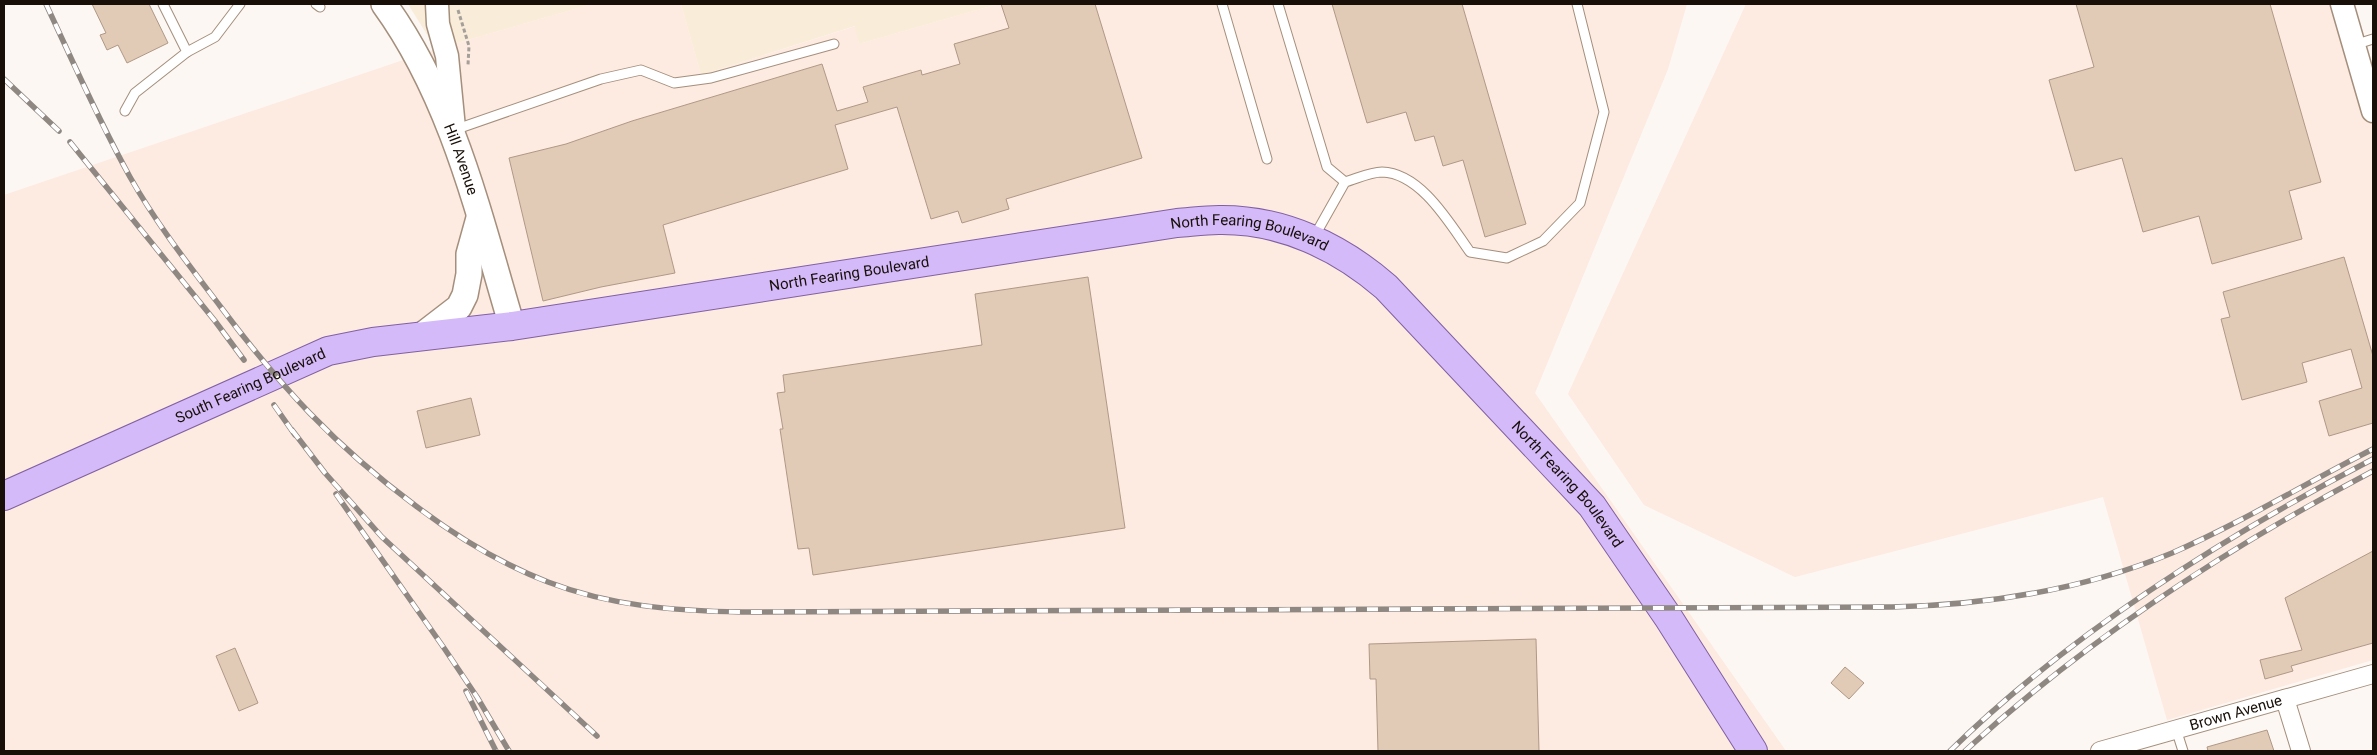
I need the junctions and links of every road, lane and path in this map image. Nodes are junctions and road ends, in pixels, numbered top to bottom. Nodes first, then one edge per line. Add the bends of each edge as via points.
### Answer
1 (164, 4) edge
2 (240, 4) edge
3 (384, 4) edge
4 (437, 4) edge
5 (1222, 4) edge
6 (1278, 4) edge
7 (1577, 4) edge
8 (2342, 4) edge
9 (2364, 42) edge
10 (834, 44) dead end
11 (186, 52) junction
12 (125, 111) dead end
13 (2373, 111) edge
14 (454, 133) junction
15 (1267, 159) dead end
16 (1345, 182) junction
17 (480, 218) junction
18 (1312, 239) junction
19 (512, 326) junction
20 (420, 337) junction
21 (4, 496) edge
22 (2373, 674) edge
23 (2285, 699) junction
24 (2176, 729) junction
25 (1753, 751) edge
26 (2100, 751) edge
27 (2183, 751) edge
28 (2300, 751) edge

1 - 11 lane
2 - 11 lane via 215,37
3 - 14 main road, Hill Avenue via 425,70
4 - 14 street via 438,24 447,56
5 - 15 lane
6 - 16 lane via 1327,167
7 - 16 lane via 1604,112 1580,202 1543,241 1508,258 1470,252 1437,204 1400,175 1380,172
8 - 9 street
9 - 13 street
10 - 14 lane via 711,78 674,83 641,70 601,78
11 - 12 lane via 134,93
14 - 17 main road, Hill Avenue
16 - 18 lane
17 - 19 main road, Hill Avenue
17 - 20 main road via 469,254 466,295 459,307
18 - 19 main road, North Fearing Boulevard via 1281,228 1249,222 1177,223
18 - 25 main road, North Fearing Boulevard via 1340,252 1386,287 1592,506
19 - 20 main road, South Fearing Boulevard
20 - 21 main road, South Fearing Boulevard via 328,351
22 - 23 street, Brown Avenue
23 - 24 street, Brown Avenue
23 - 28 street
24 - 26 street, Brown Avenue
24 - 27 lane

